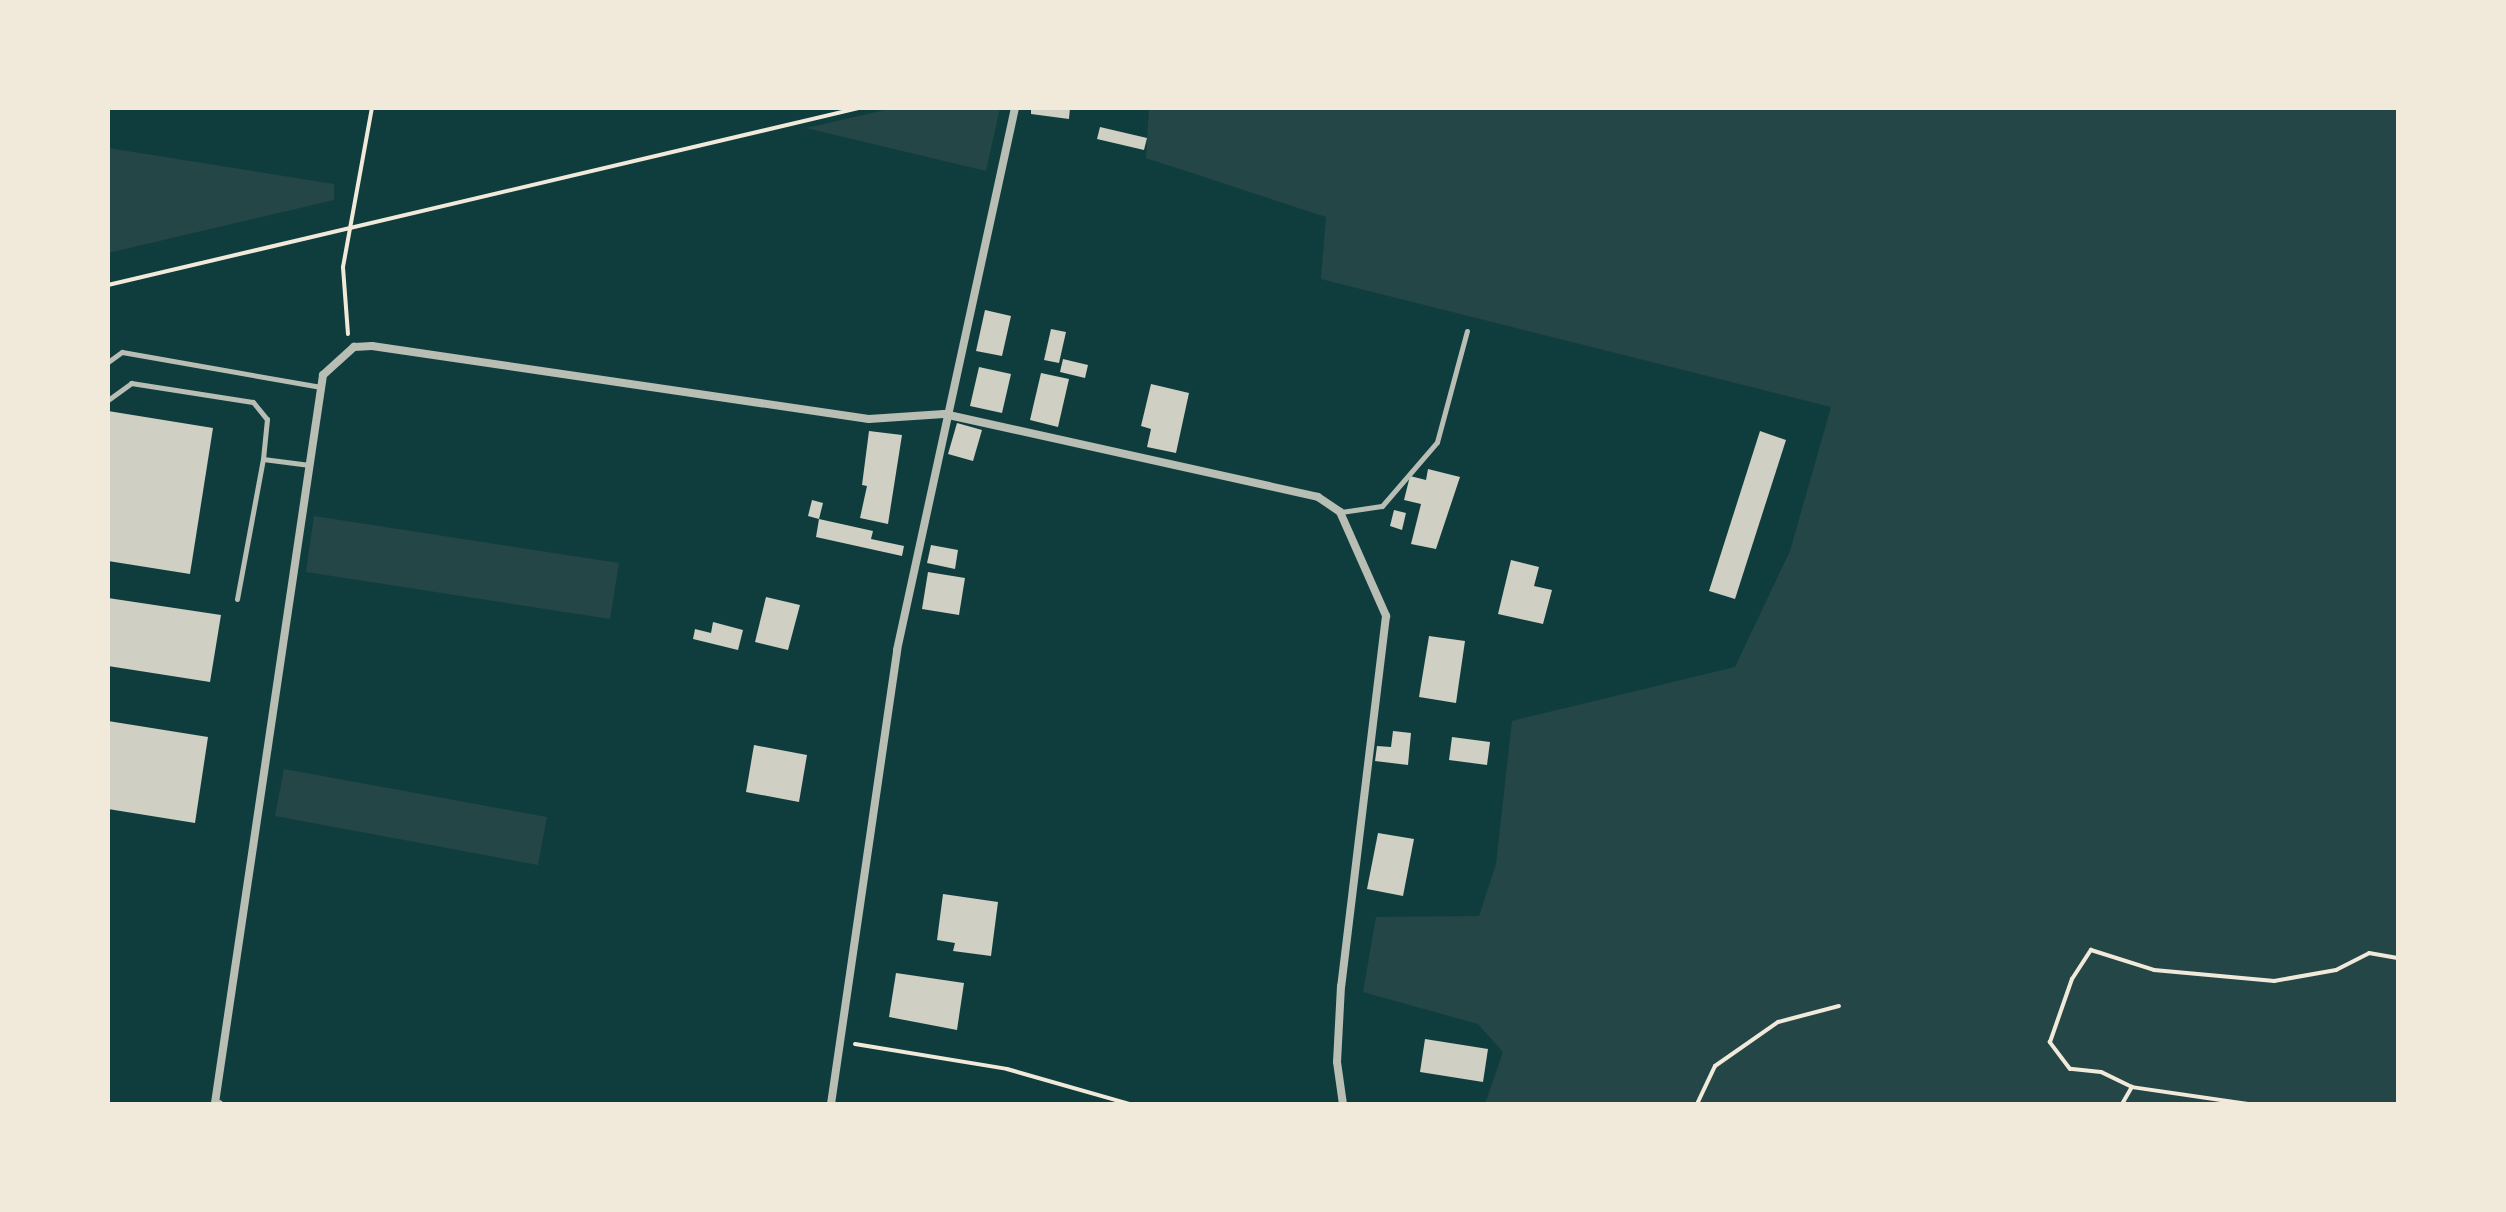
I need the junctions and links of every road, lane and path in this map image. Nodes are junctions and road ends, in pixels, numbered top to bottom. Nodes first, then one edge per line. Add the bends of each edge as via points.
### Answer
1 (372, 108) edge
2 (859, 108) edge
3 (1015, 108) edge
4 (349, 228) junction
5 (108, 285) edge
6 (1467, 331) dead end
7 (354, 347) junction
8 (108, 362) edge
9 (321, 387) junction
10 (108, 400) edge
11 (944, 414) junction
12 (263, 459) junction
13 (310, 465) junction
14 (1340, 512) junction
15 (237, 599) dead end
16 (2398, 958) edge
17 (1839, 1006) dead end
18 (838, 1041) junction
19 (2132, 1087) junction
20 (219, 1104) edge
21 (831, 1104) edge
22 (1130, 1104) edge
23 (1343, 1104) edge
24 (1697, 1104) edge
25 (2122, 1104) edge
26 (2248, 1104) edge

1 - 4 path
2 - 4 path
3 - 11 street
4 - 5 path
4 - 7 path via 343,309
6 - 14 lane via 1437,442 1382,506
7 - 9 street via 323,375
7 - 11 street via 869,419
8 - 9 lane via 122,352
9 - 13 street
10 - 12 lane via 131,383 253,402 267,419
11 - 14 street via 1318,497
11 - 18 street via 897,650
12 - 13 lane
12 - 15 lane
13 - 20 street via 217,1088
14 - 23 street via 1360,547 1386,616 1341,986 1337,1062
16 - 19 path via 2369,953 2336,970 2274,981 2154,970 2091,950 2072,979 2050,1042 2070,1069 2101,1072
17 - 24 path via 1778,1022 1715,1066
18 - 21 street
18 - 22 path via 1007,1069
19 - 25 path
19 - 26 path

